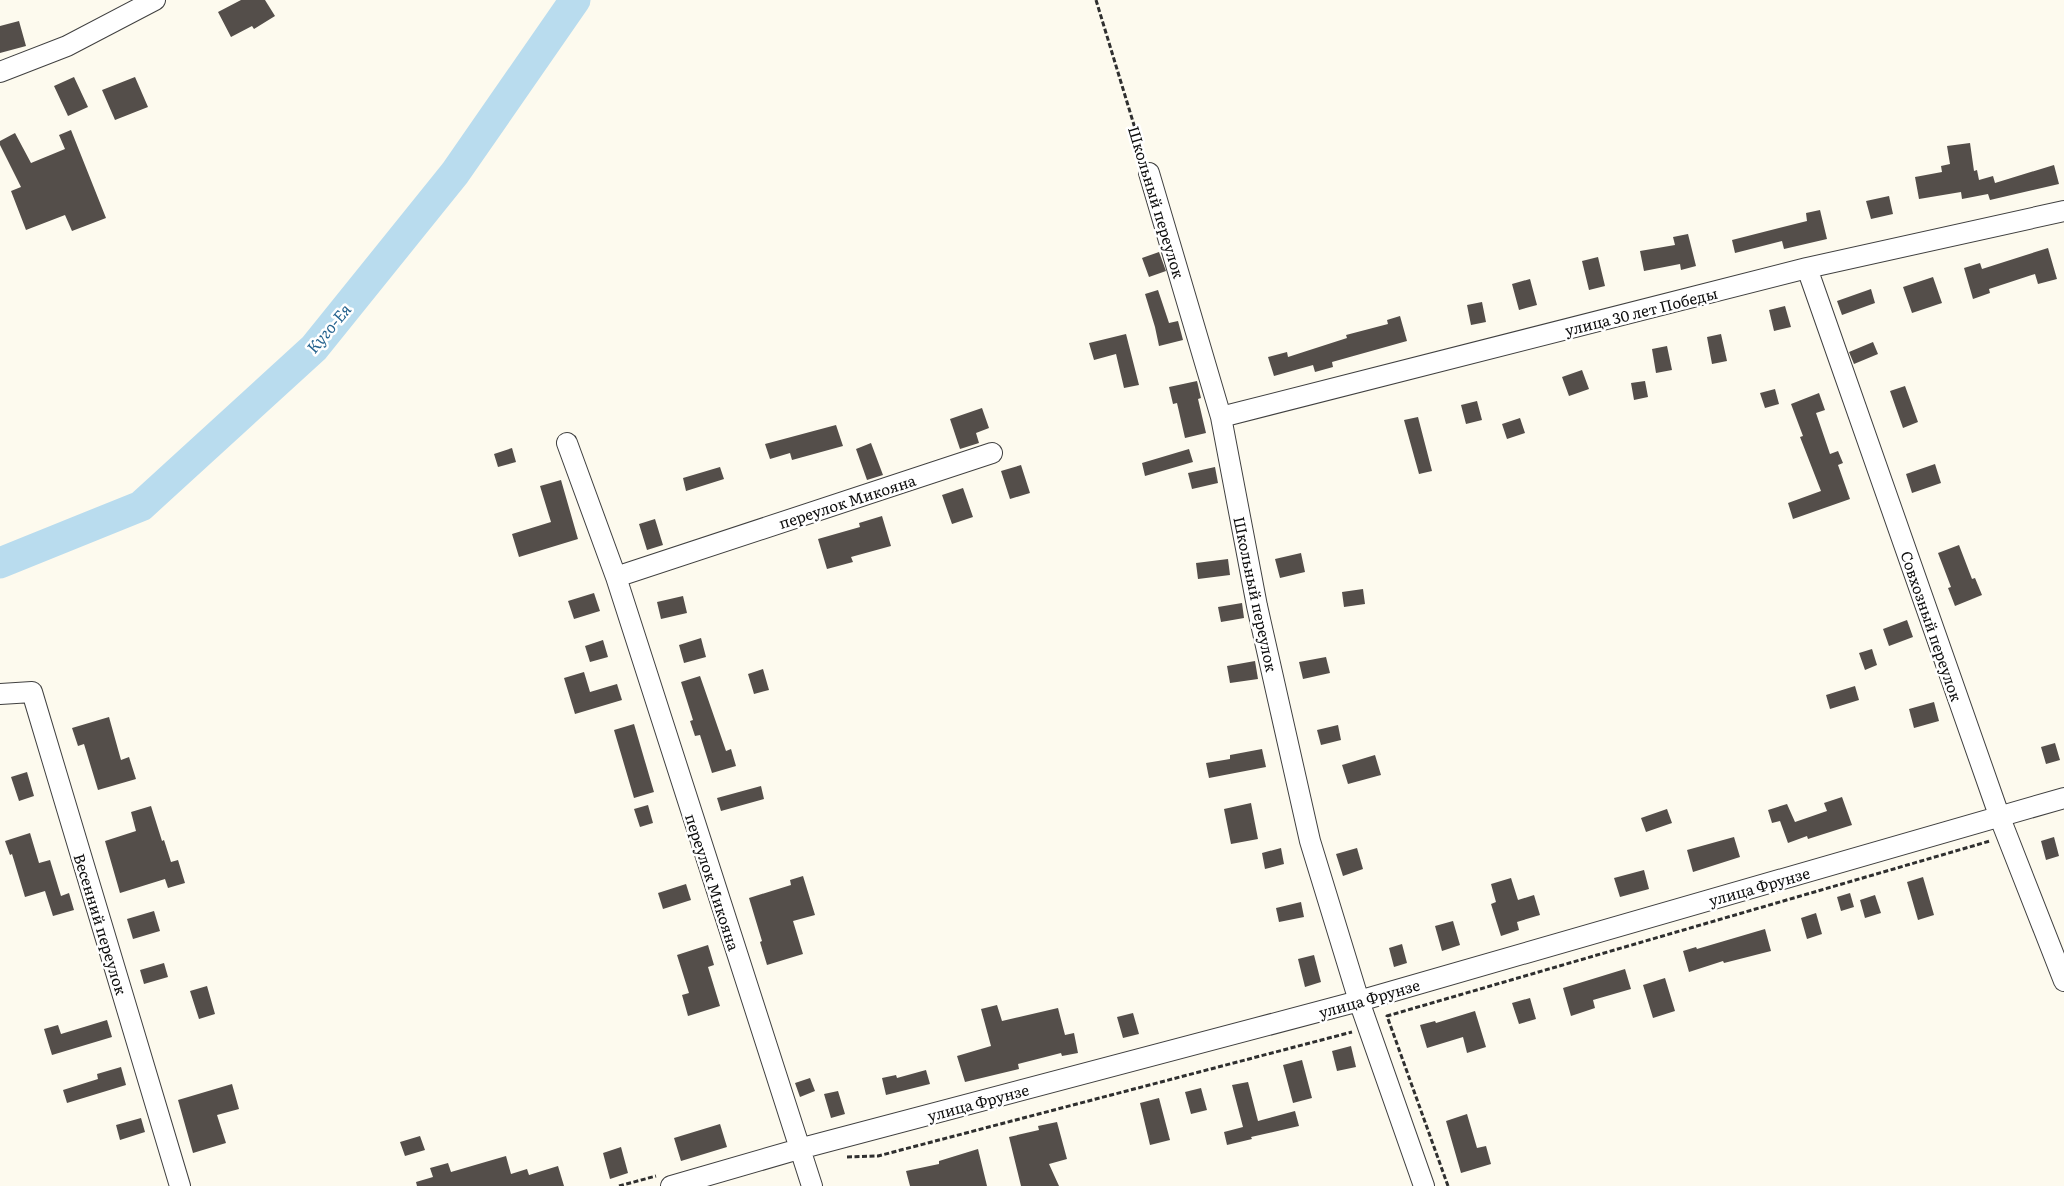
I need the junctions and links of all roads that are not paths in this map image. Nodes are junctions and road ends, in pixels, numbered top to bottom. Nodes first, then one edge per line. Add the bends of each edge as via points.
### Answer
1 (155, 0) edge
2 (0, 72) edge
3 (1149, 172) road end
4 (2064, 211) edge
5 (1807, 268) junction
6 (1220, 418) junction
7 (567, 443) dead end
8 (992, 452) dead end
9 (616, 577) junction
10 (0, 694) edge
11 (2064, 798) edge
12 (2000, 818) junction
13 (2064, 981) edge
14 (1359, 1001) junction
15 (799, 1149) junction
16 (180, 1186) edge
17 (672, 1186) edge
18 (812, 1186) edge
19 (1424, 1186) edge

1 - 2 street via 67,46
3 - 6 street, Школьный переулок
4 - 5 street, улица 30 лет Победы
5 - 6 street, улица 30 лет Победы
5 - 12 street, Совхозный переулок
6 - 14 street, Школьный переулок via 1257,606 1310,841
7 - 9 street, переулок Микояна
8 - 9 street, переулок Микояна
9 - 15 street, переулок Микояна
10 - 16 street, Весенний переулок via 32,692
11 - 12 street, улица Фрунзе
12 - 13 street, Совхозный переулок
12 - 14 street, улица Фрунзе
14 - 15 street, улица Фрунзе
14 - 19 street, Школьный переулок
15 - 17 street, улица Фрунзе
15 - 18 street, переулок Микояна

